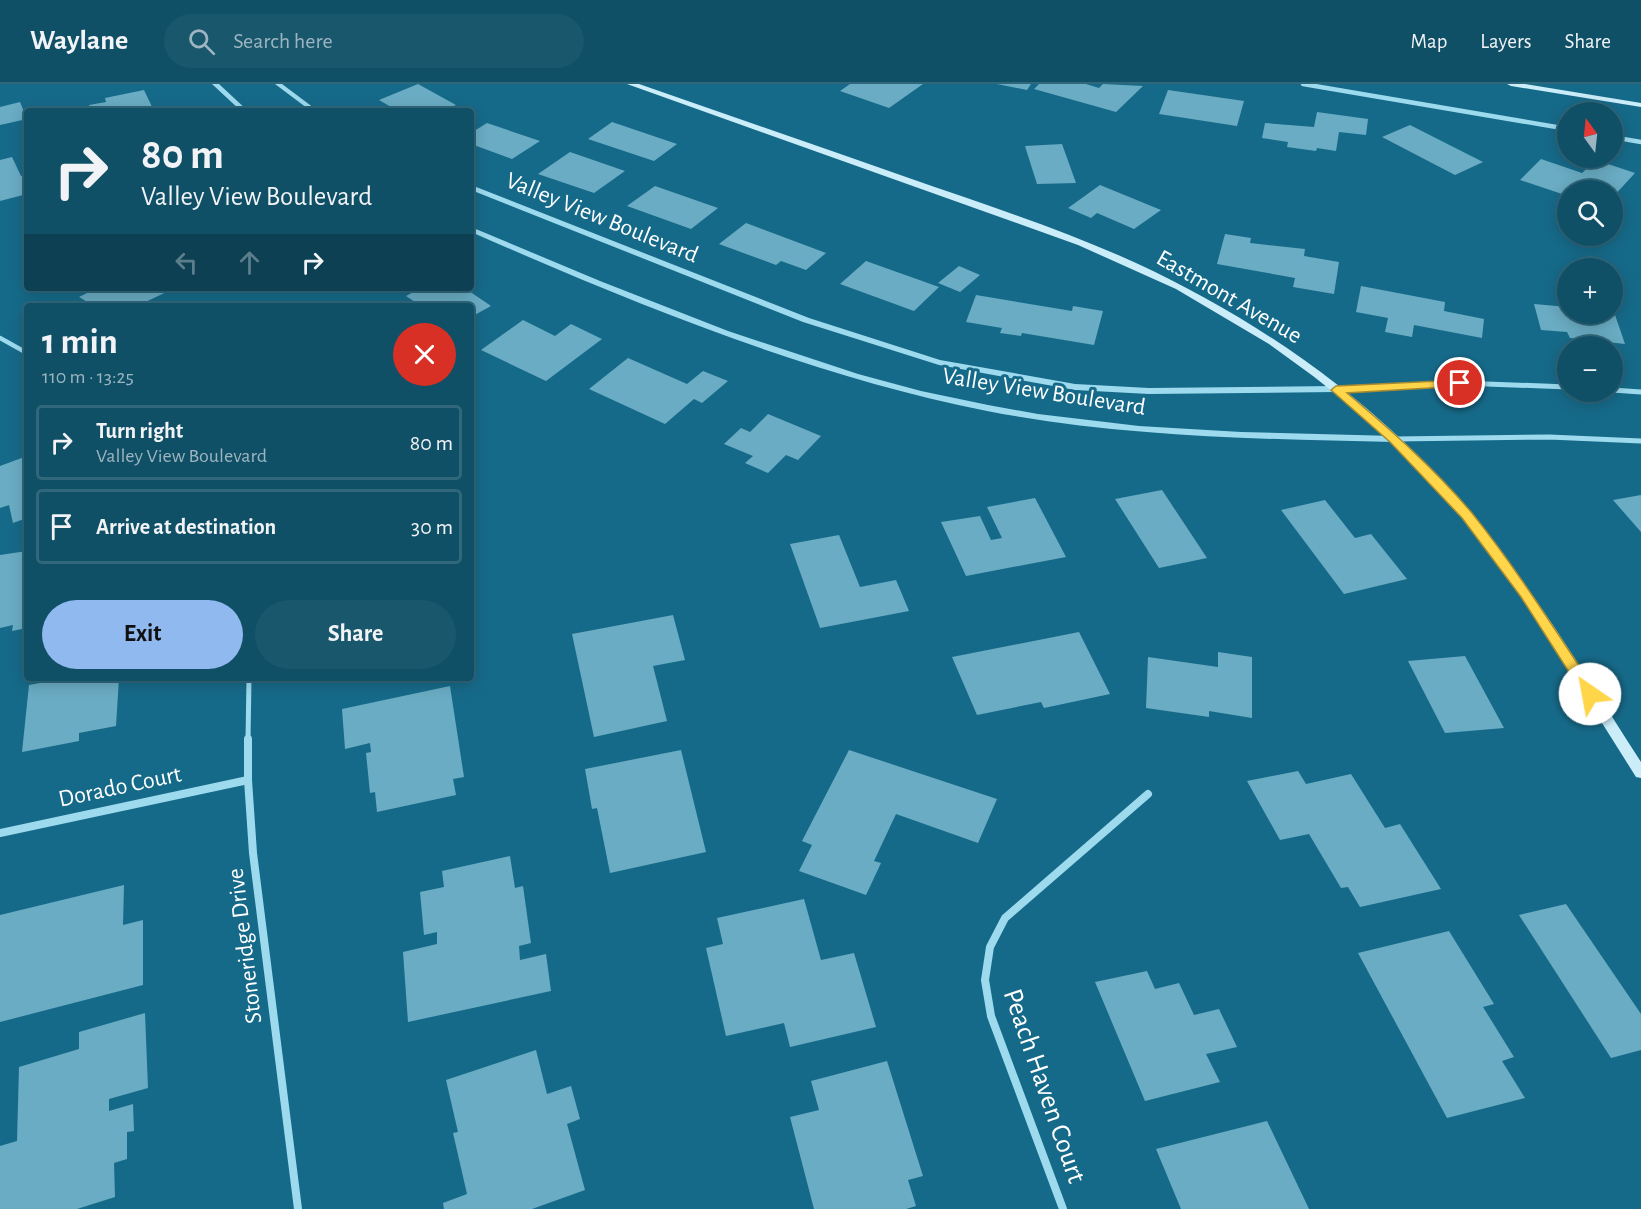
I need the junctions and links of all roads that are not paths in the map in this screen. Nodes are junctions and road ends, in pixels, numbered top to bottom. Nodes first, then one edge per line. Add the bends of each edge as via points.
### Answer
1 (215, 84) edge
2 (278, 84) edge
3 (631, 84) edge
4 (1303, 84) edge
5 (1511, 84) edge
6 (1641, 105) edge
7 (242, 108) edge
8 (311, 108) edge
9 (1557, 127) edge
10 (1623, 139) edge
11 (1641, 142) edge
12 (474, 188) edge
13 (474, 230) edge
14 (0, 338) edge
15 (24, 351) edge
16 (1557, 387) edge
17 (1336, 390) junction
18 (1623, 391) edge
19 (1641, 392) edge
20 (1394, 439) junction
21 (1641, 441) edge
22 (249, 681) edge
23 (1641, 773) edge
24 (248, 780) junction
25 (1148, 794) dead end
26 (0, 833) edge
27 (298, 1209) edge
28 (1063, 1209) edge

1 - 7 street
2 - 8 street
3 - 17 main road, Eastmont Avenue via 1124,261 1250,328
4 - 9 street
5 - 6 main road
10 - 11 street
12 - 17 street, Valley View Boulevard via 806,320 939,362 1075,387 1149,391
13 - 20 street, Valley View Boulevard via 754,343 836,370 987,408 1199,433
14 - 15 street
16 - 17 street, Valley View Boulevard via 1460,383
17 - 20 main road, Eastmont Avenue
18 - 19 street
20 - 21 street, Valley View Boulevard
20 - 23 main road, Eastmont Avenue via 1497,553
22 - 24 street, Stoneridge Drive
24 - 26 street, Dorado Court
24 - 27 street, Stoneridge Drive via 263,946
25 - 28 street, Peach Haven Court via 1005,918 990,947 984,980 991,1016

